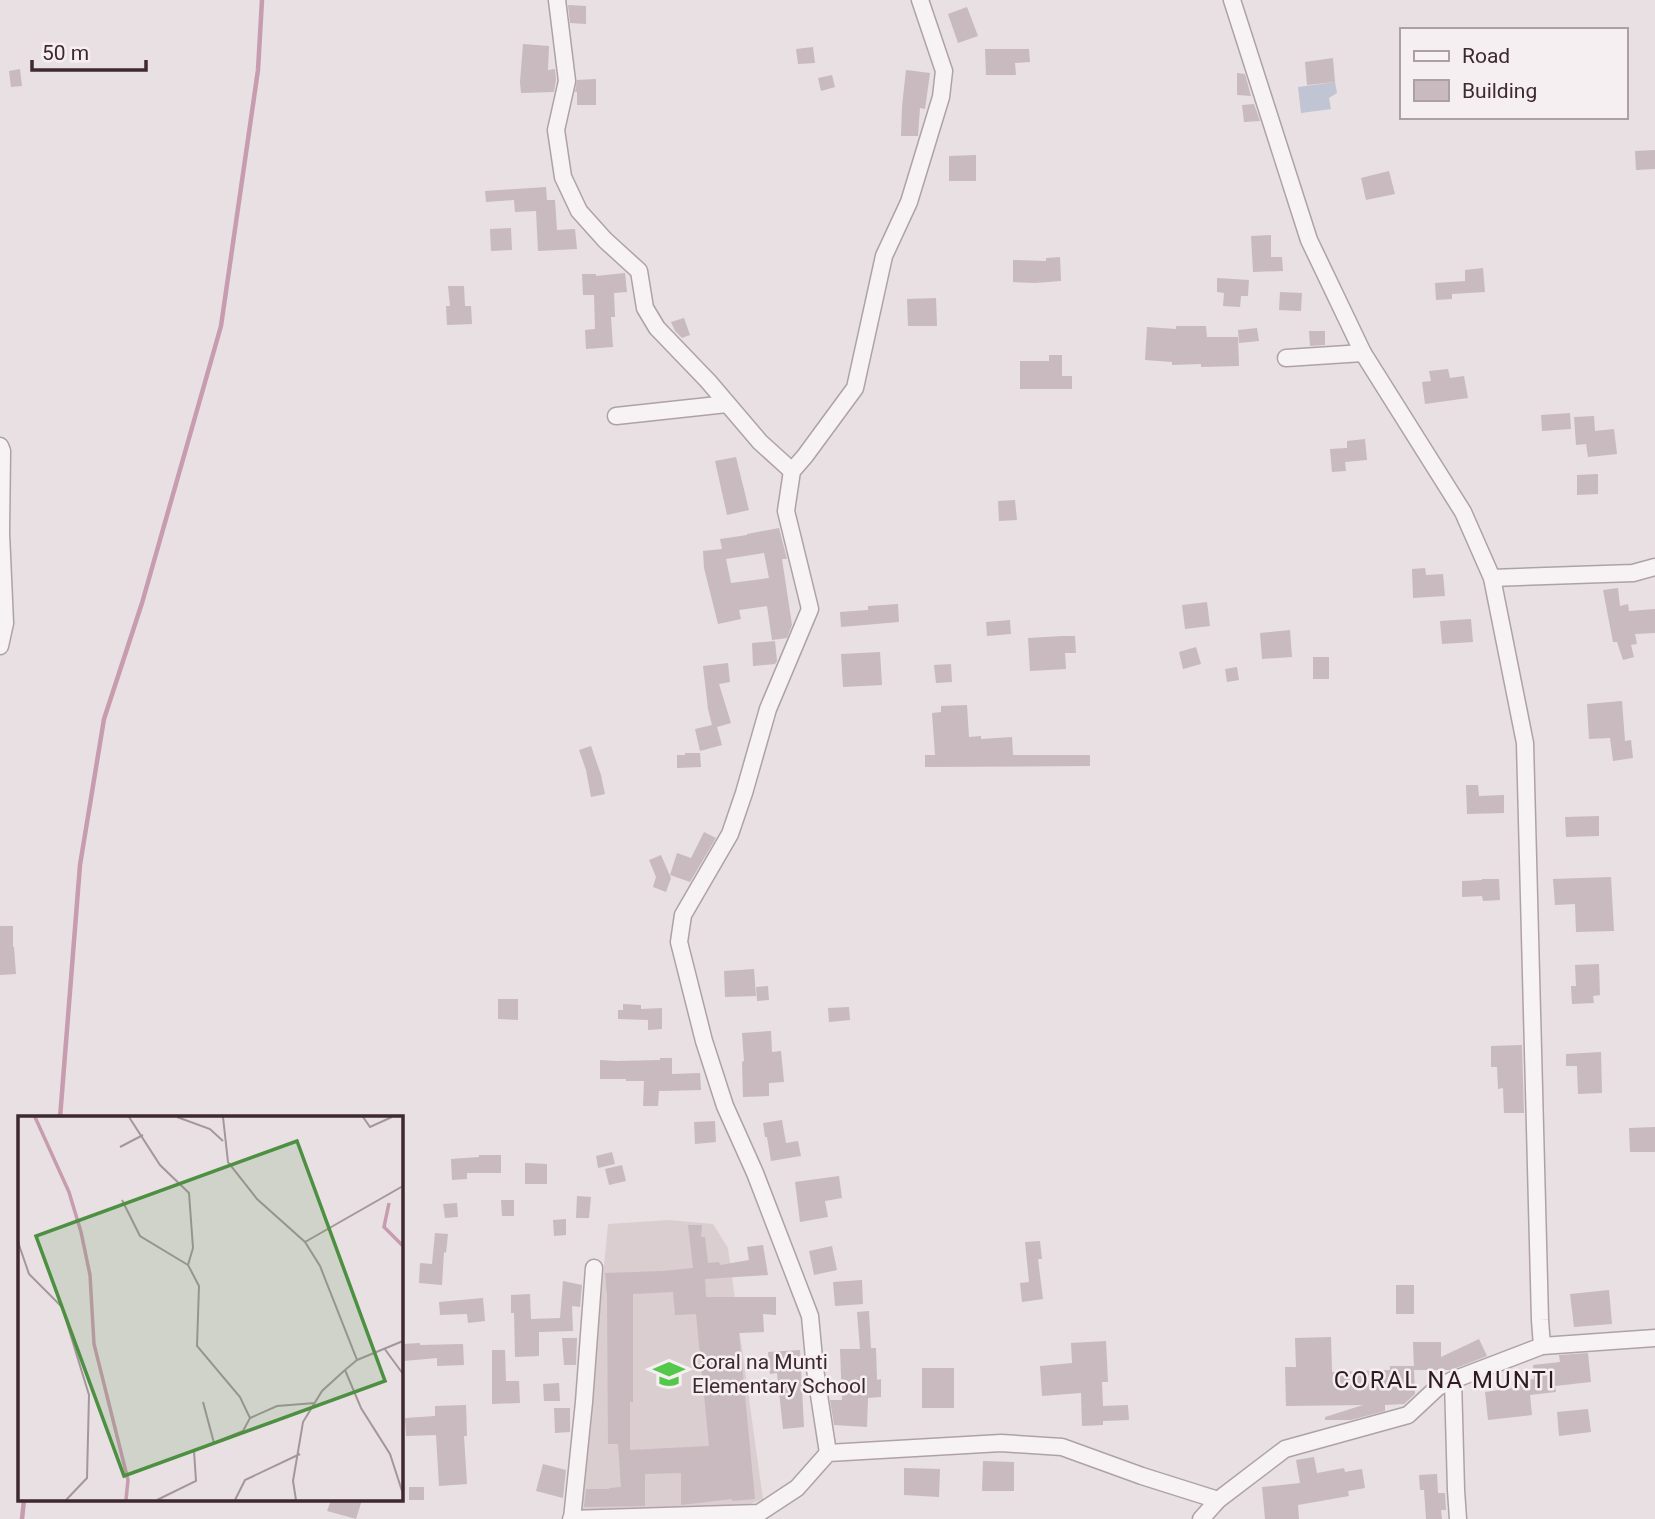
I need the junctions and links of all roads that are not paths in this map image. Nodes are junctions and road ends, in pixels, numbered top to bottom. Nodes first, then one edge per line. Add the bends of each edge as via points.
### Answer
1 (557, 0) edge
2 (920, 0) edge
3 (1231, 0) edge
4 (1363, 353) junction
5 (1286, 358) dead end
6 (727, 404) junction
7 (616, 416) dead end
8 (0, 446) edge
9 (792, 471) junction
10 (1655, 567) edge
11 (1492, 578) junction
12 (0, 646) edge
13 (594, 1268) dead end
14 (1655, 1338) edge
15 (1542, 1346) junction
16 (1453, 1380) junction
17 (828, 1453) junction
18 (1217, 1500) junction
19 (571, 1519) edge
20 (1201, 1519) edge
21 (1458, 1519) edge

1 - 6 street via 567,81 556,130 564,177 579,211 639,271 645,307 657,328
2 - 9 street via 944,71 942,97 909,202 884,256 855,388
3 - 4 street via 1309,240
4 - 5 street
4 - 11 street via 1463,512
6 - 7 street
6 - 9 street
8 - 12 street via 5,623
9 - 17 street via 786,512 810,609 768,709 730,834 683,915 679,942 725,1106 810,1316
10 - 11 street via 1633,573
11 - 15 street via 1525,743
13 - 19 street
14 - 15 street
15 - 16 street
16 - 18 street via 1437,1387 1408,1415 1285,1449
16 - 21 street
17 - 18 street via 1001,1443 1062,1447
17 - 19 street via 797,1488 759,1513
18 - 20 street

